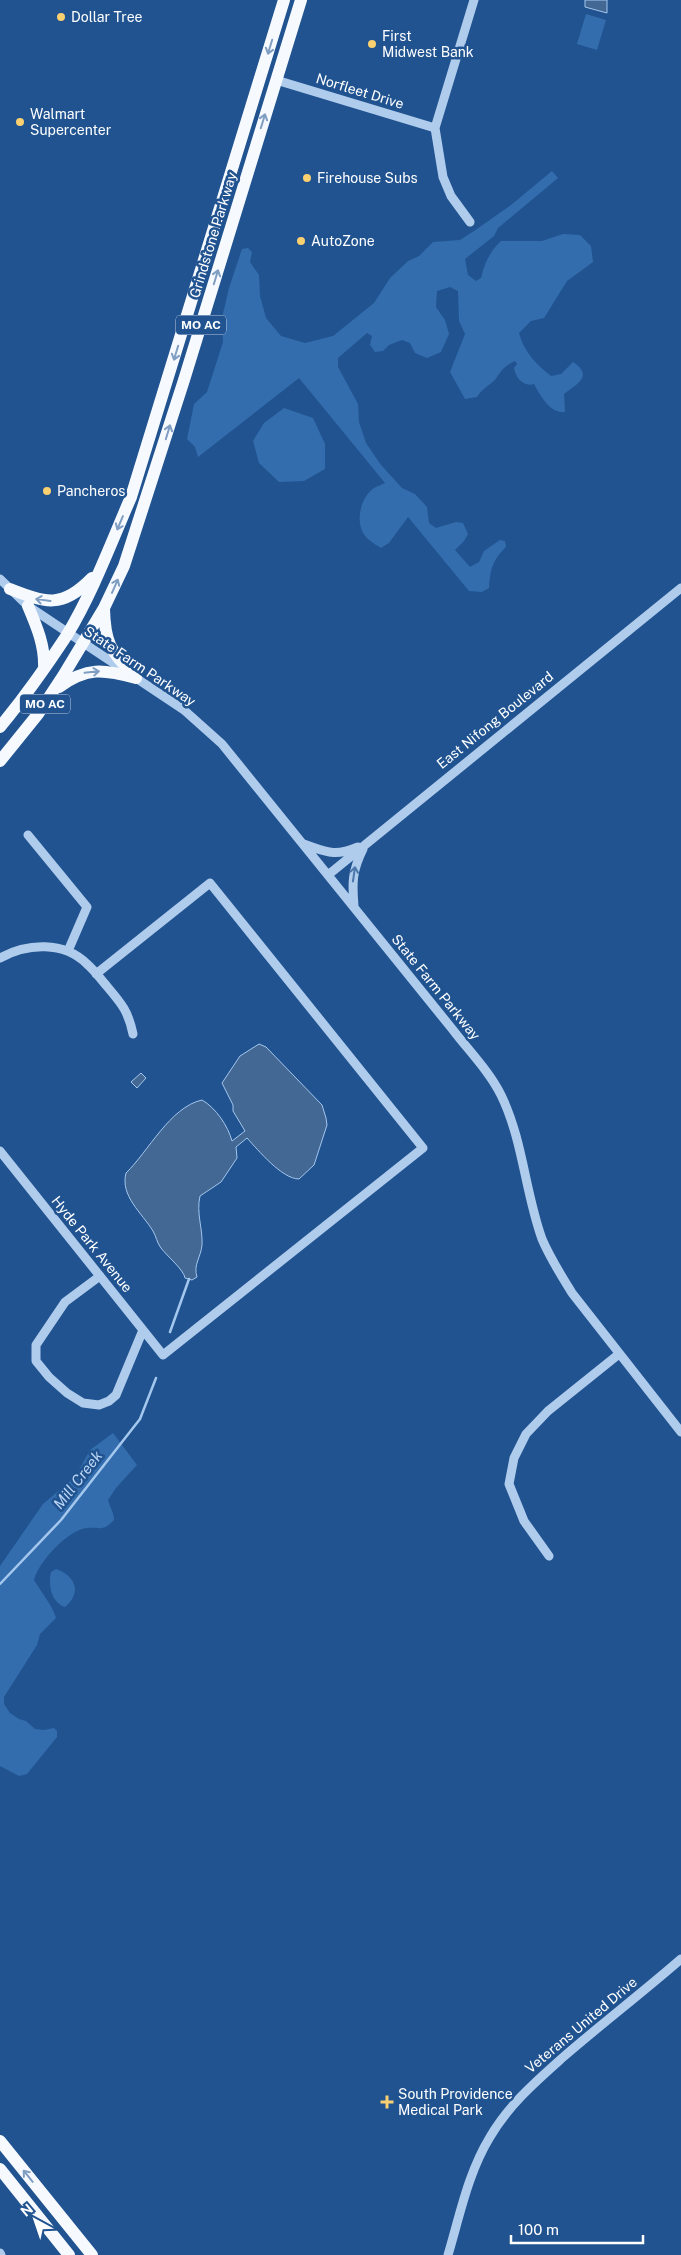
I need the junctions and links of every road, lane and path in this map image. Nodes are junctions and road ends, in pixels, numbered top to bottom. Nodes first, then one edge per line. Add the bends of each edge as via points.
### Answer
1 (284, 0) edge
2 (301, 0) edge
3 (474, 0) edge
4 (276, 80) junction
5 (435, 128) junction
6 (470, 222) dead end
7 (99, 571) junction
8 (0, 580) edge
9 (681, 588) edge
10 (10, 589) junction
11 (28, 606) junction
12 (104, 608) junction
13 (68, 633) junction
14 (83, 643) junction
15 (44, 668) junction
16 (136, 678) junction
17 (53, 691) junction
18 (0, 727) edge
19 (0, 761) edge
20 (28, 835) dead end
21 (303, 844) junction
22 (366, 845) junction
23 (328, 875) junction
24 (354, 906) junction
25 (68, 951) junction
26 (0, 958) edge
27 (96, 974) junction
28 (134, 1034) dead end
29 (0, 1151) edge
30 (100, 1276) junction
31 (143, 1330) junction
32 (619, 1354) junction
33 (681, 1432) edge
34 (549, 1556) dead end
35 (681, 1959) edge
36 (0, 2141) edge
37 (0, 2169) edge
38 (69, 2255) edge
39 (92, 2255) edge
40 (448, 2255) edge

1 -> 7 main road, Grindstone Parkway / MO AC via 131,497
2 - 4 main road, Grindstone Parkway / MO AC
3 - 5 street
4 - 5 street, Norfleet Drive
12 -> 4 main road, Grindstone Parkway / MO AC via 124,566 146,504
5 - 6 street via 443,177 450,196
7 -> 10 main road via 71,596 56,600 42,601
7 - 13 main road, Grindstone Parkway / MO AC
8 - 10 street, State Farm Parkway
9 - 22 street, East Nifong Boulevard
10 - 11 street, State Farm Parkway
11 - 13 street, State Farm Parkway
11 - 15 main road via 42,641
12 - 14 main road, Grindstone Parkway / MO AC
12 - 16 main road via 106,639 111,650
13 - 14 street, State Farm Parkway
13 - 15 main road, MO AC
14 - 16 street, State Farm Parkway
14 - 17 main road, MO AC
15 - 18 main road, MO AC
17 -> 16 main road via 82,673 94,670
16 - 21 street, State Farm Parkway via 184,710 222,744
17 - 19 main road, MO AC
20 - 25 street via 87,907
21 - 22 street via 326,852 343,853
21 - 23 street, State Farm Parkway
22 - 23 street, East Nifong Boulevard
24 -> 22 street via 353,876
23 - 24 street, State Farm Parkway
24 - 32 street, State Farm Parkway via 483,1068 500,1095 513,1128 545,1245 572,1292
25 - 26 street via 36,946
25 - 27 street via 86,962
27 - 28 street via 130,1015
27 - 31 street, Hyde Park Avenue via 210,883 423,1148 163,1355
29 - 30 street, Hyde Park Avenue
30 - 31 street, Hyde Park Avenue
30 - 31 street via 65,1302 36,1345 36,1361 68,1393 83,1403 99,1405 116,1395
32 - 33 street, State Farm Parkway
32 - 34 street via 548,1411 526,1434 514,1458 509,1484 524,1521
35 - 40 street, Veterans United Drive via 515,2102 489,2137 479,2157 469,2180
39 -> 36 main road
37 - 38 main road

